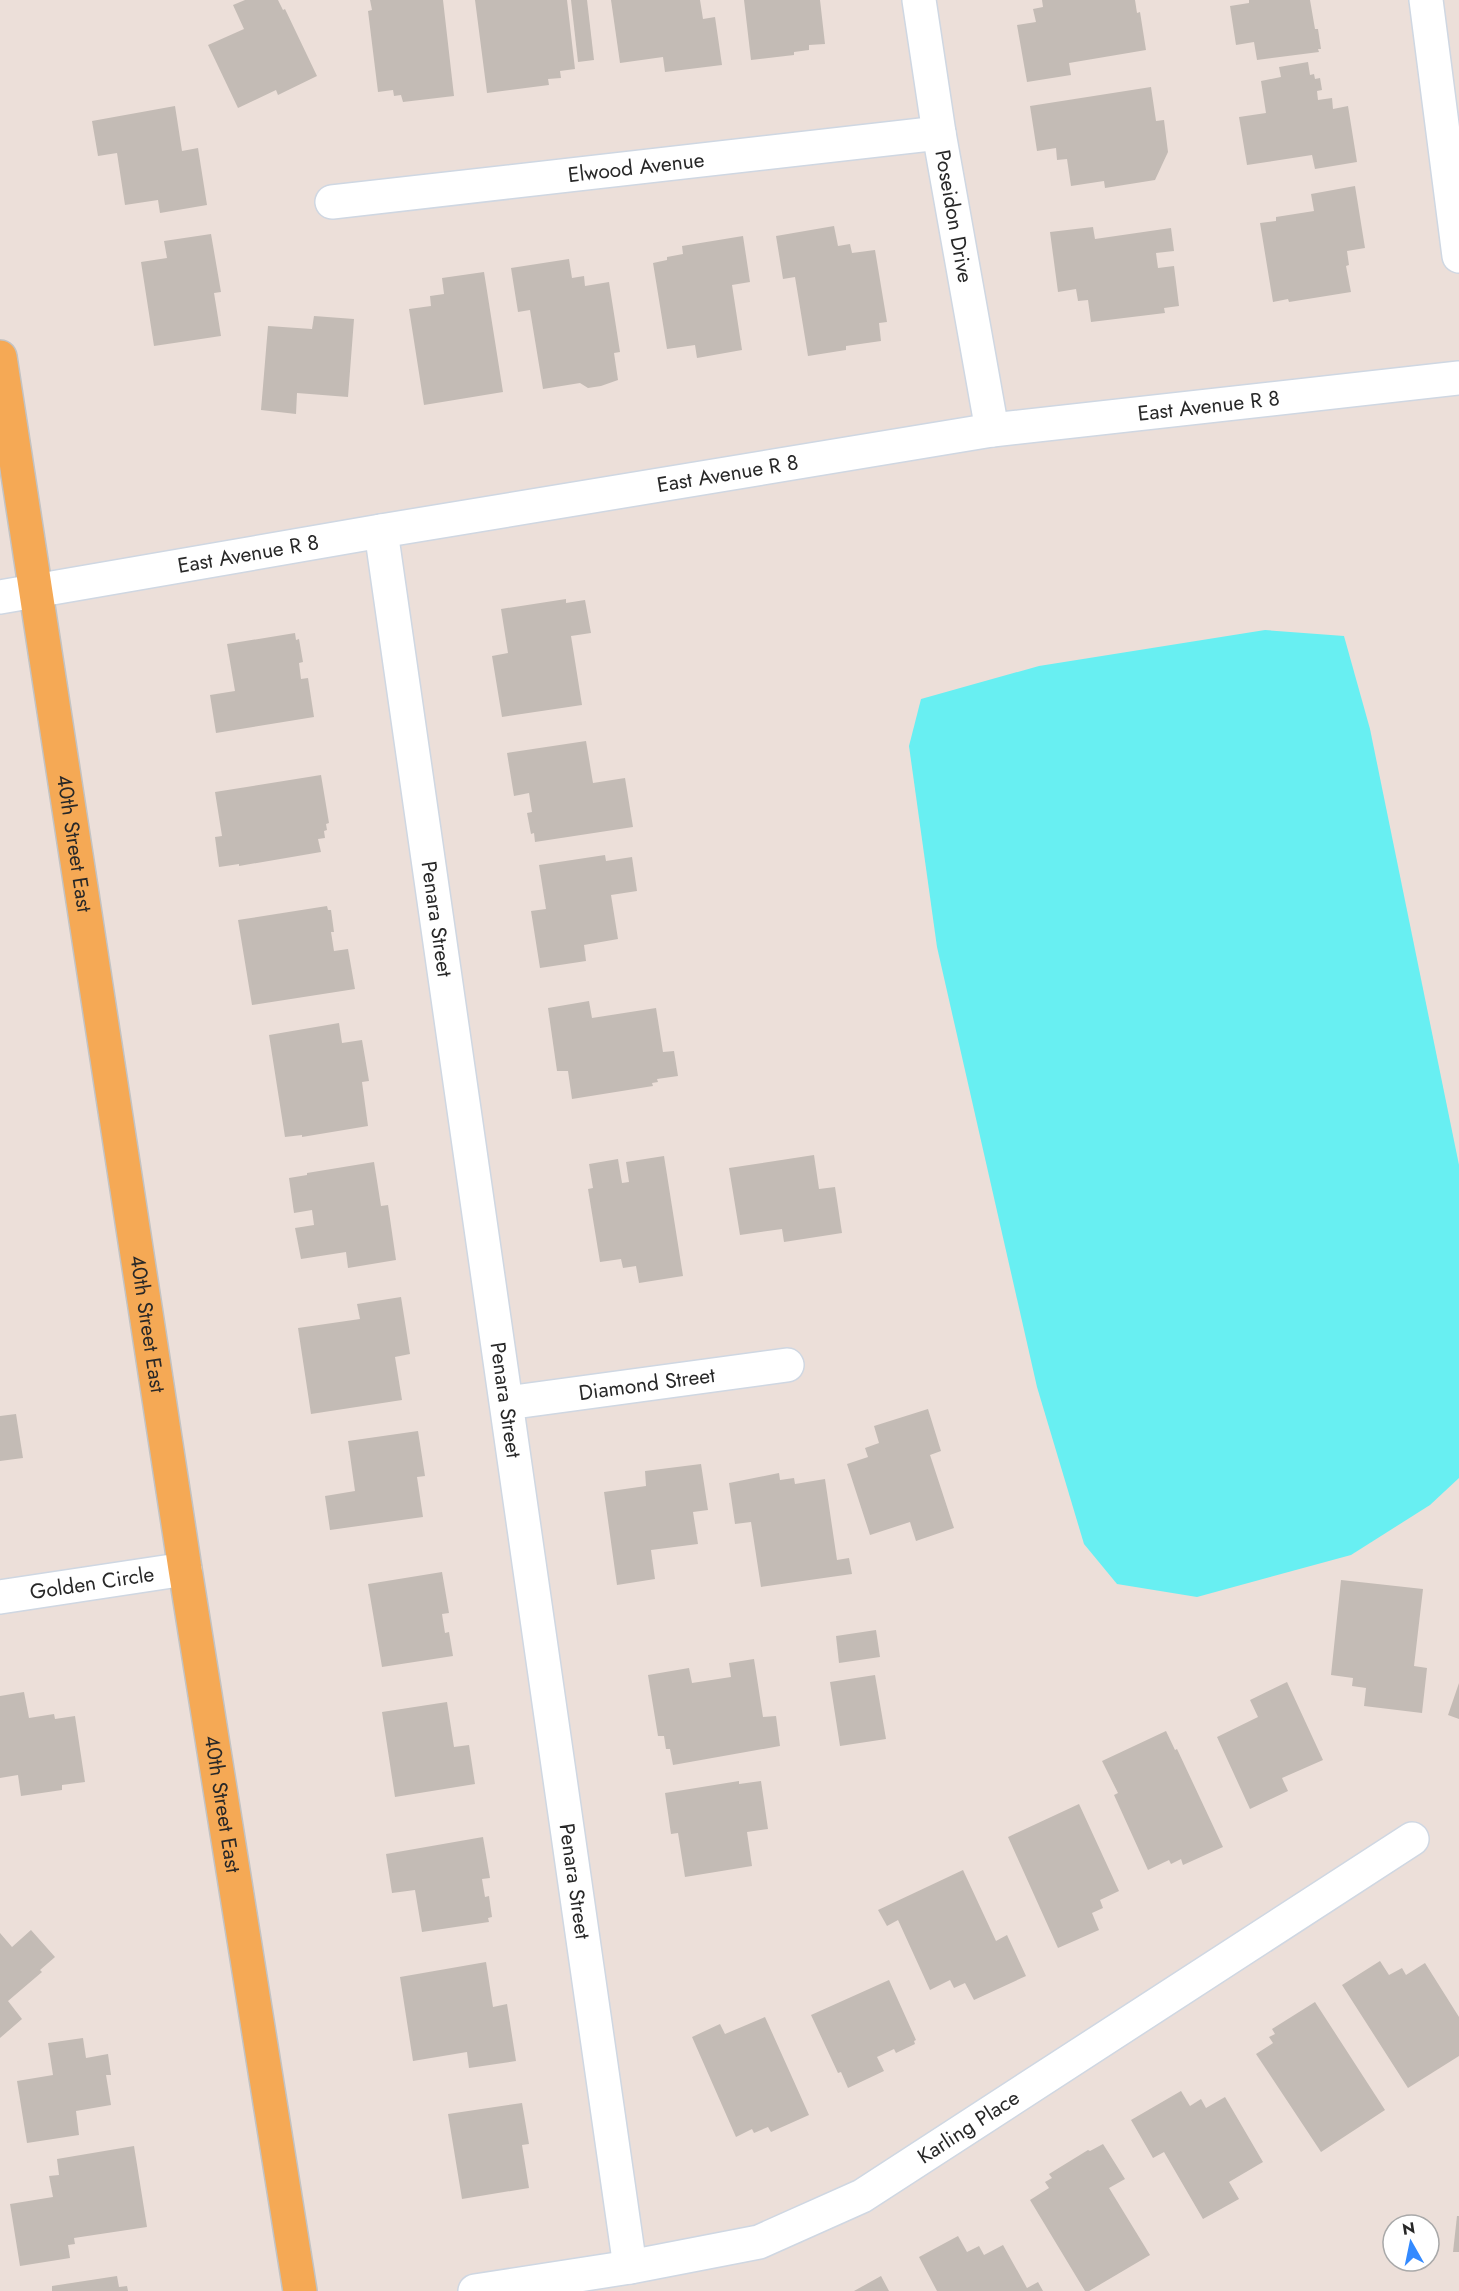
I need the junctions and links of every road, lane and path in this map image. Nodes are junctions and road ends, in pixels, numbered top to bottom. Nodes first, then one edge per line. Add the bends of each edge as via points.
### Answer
1 (919, 0) edge
2 (1426, 0) edge
3 (1446, 45) edge
4 (939, 133) junction
5 (332, 202) dead end
6 (1459, 256) edge
7 (0, 357) edge
8 (1459, 378) edge
9 (992, 430) junction
10 (381, 531) junction
11 (36, 591) junction
12 (0, 597) edge
13 (786, 1365) dead end
14 (507, 1403) junction
15 (185, 1569) junction
16 (0, 1597) edge
17 (1412, 1839) dead end
18 (630, 2267) junction
19 (300, 2291) edge
20 (475, 2291) edge

1 - 4 street, Poseidon Drive
2 - 3 street
3 - 6 street
4 - 5 street, Elwood Avenue
4 - 9 street, Poseidon Drive
7 - 11 main road, 40th Street East
8 - 9 street, East Avenue R 8
9 - 10 street, East Avenue R 8
10 - 11 street, East Avenue R 8
10 - 14 street, Penara Street
11 - 12 street, East Avenue R 8
11 - 15 main road, 40th Street East
13 - 14 street, Diamond Street
14 - 18 street, Penara Street
15 - 16 street, Golden Circle
15 - 19 main road, 40th Street East
17 - 18 street, Karling Place via 862,2196 759,2242
18 - 20 street, Karling Place

